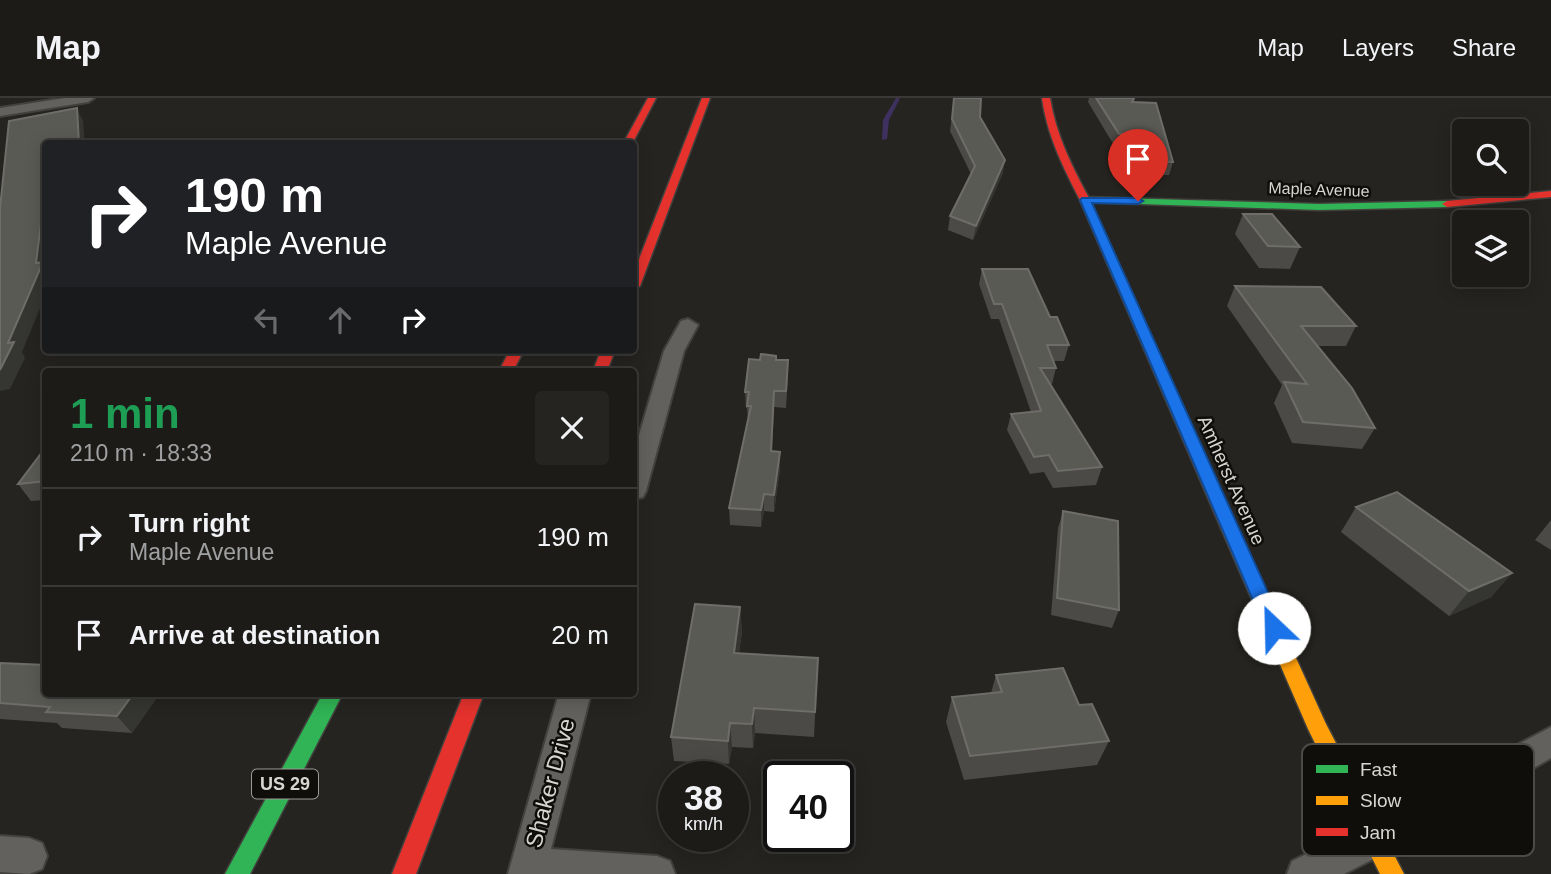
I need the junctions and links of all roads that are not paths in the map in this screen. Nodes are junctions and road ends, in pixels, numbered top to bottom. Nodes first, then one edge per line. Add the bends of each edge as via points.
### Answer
1 (88, 98) edge
2 (652, 98) edge
3 (706, 98) edge
4 (714, 98) edge
5 (1046, 98) edge
6 (0, 113) edge
7 (629, 140) edge
8 (685, 154) junction
9 (1551, 194) edge
10 (1085, 200) junction
11 (637, 278) edge
12 (688, 326) dead end
13 (637, 480) edge
14 (331, 697) edge
15 (472, 697) edge
16 (574, 697) edge
17 (1551, 741) edge
18 (1326, 744) edge
19 (1534, 751) edge
20 (1342, 856) edge
21 (1384, 856) edge
22 (527, 870) edge
23 (237, 874) edge
24 (404, 874) edge
25 (657, 874) edge
26 (1305, 874) edge
27 (1392, 874) edge

1 - 6 street
2 - 7 main road
3 - 8 main road
4 - 8 main road
5 - 10 main road, Amherst Avenue via 1055,141
8 - 11 main road
9 - 10 main road, Maple Avenue via 1419,208
10 - 18 main road, Amherst Avenue
12 - 13 street via 674,351
14 - 23 main road, US 29
15 - 24 main road
16 - 22 street, Shaker Drive
17 - 19 street
20 - 26 street
21 - 27 main road, Amherst Avenue
22 - 25 street

